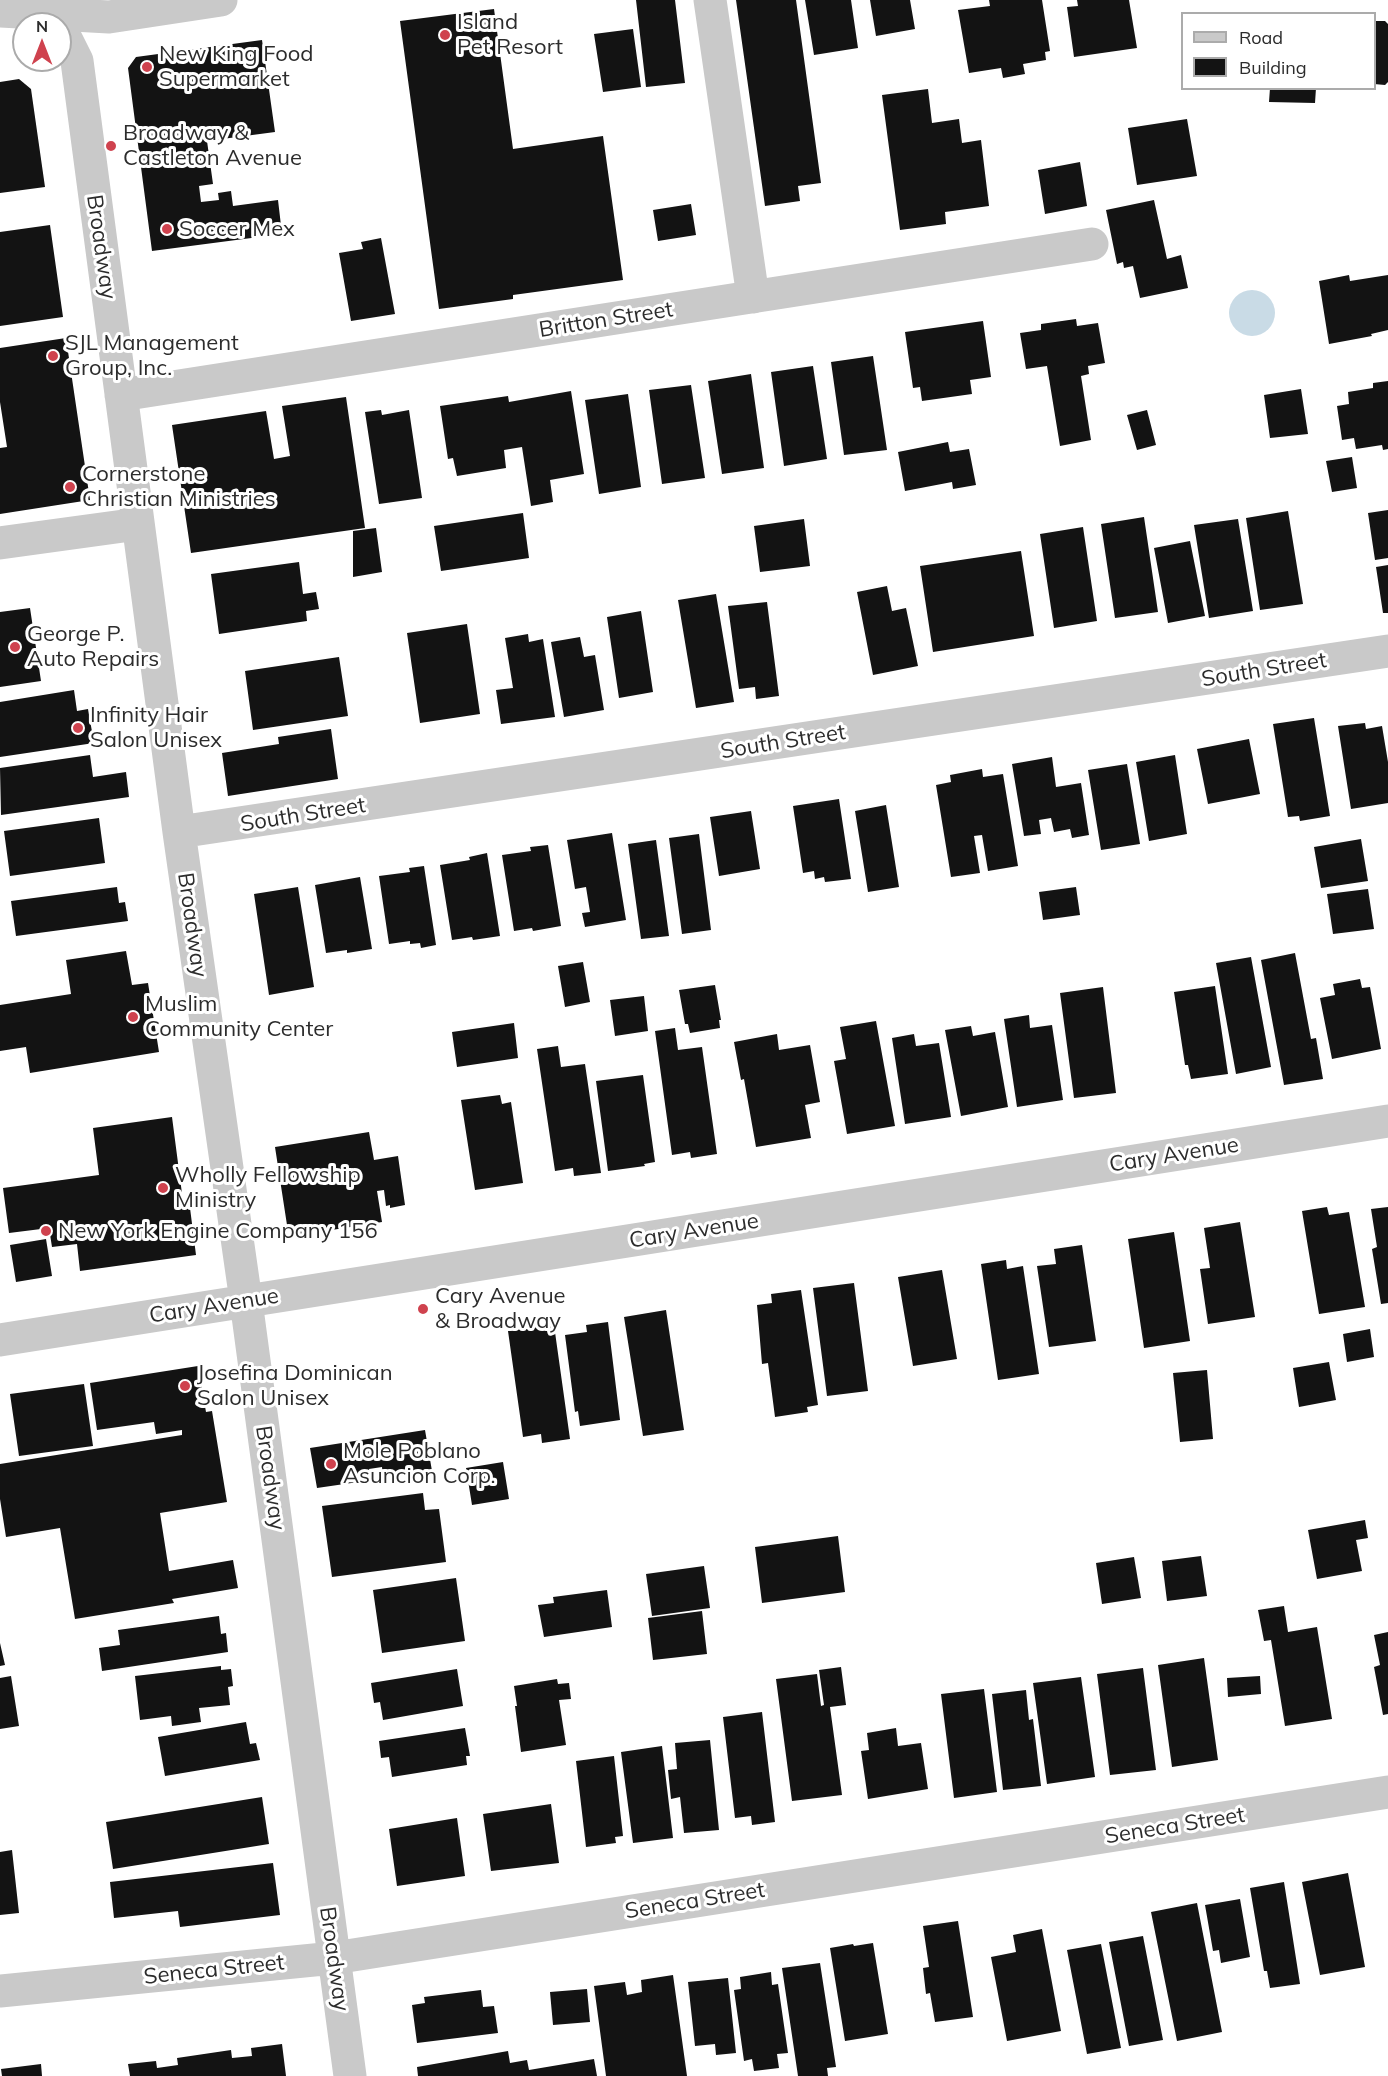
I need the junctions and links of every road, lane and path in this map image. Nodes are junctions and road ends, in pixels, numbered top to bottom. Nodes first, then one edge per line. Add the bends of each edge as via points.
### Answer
1 (220, 0) edge
2 (711, 0) edge
3 (72, 16) edge
4 (72, 53) edge
5 (1092, 244) dead end
6 (753, 297) junction
7 (121, 395) junction
8 (138, 524) junction
9 (0, 543) edge
10 (1388, 651) edge
11 (179, 832) junction
12 (1388, 1121) edge
13 (246, 1301) junction
14 (0, 1340) edge
15 (1388, 1792) edge
16 (334, 1958) junction
17 (0, 1991) edge
18 (350, 2076) edge

1 - 3 street via 109,16
2 - 6 street
4 - 7 street, Broadway
5 - 6 street, Britton Street
6 - 7 street, Britton Street
7 - 8 street, Broadway
8 - 9 street
8 - 11 street, Broadway
10 - 11 street, South Street
11 - 13 street, Broadway
12 - 13 street, Cary Avenue
13 - 14 street, Cary Avenue
13 - 16 street, Broadway
15 - 16 street, Seneca Street
16 - 17 street, Seneca Street
16 - 18 street, Broadway

